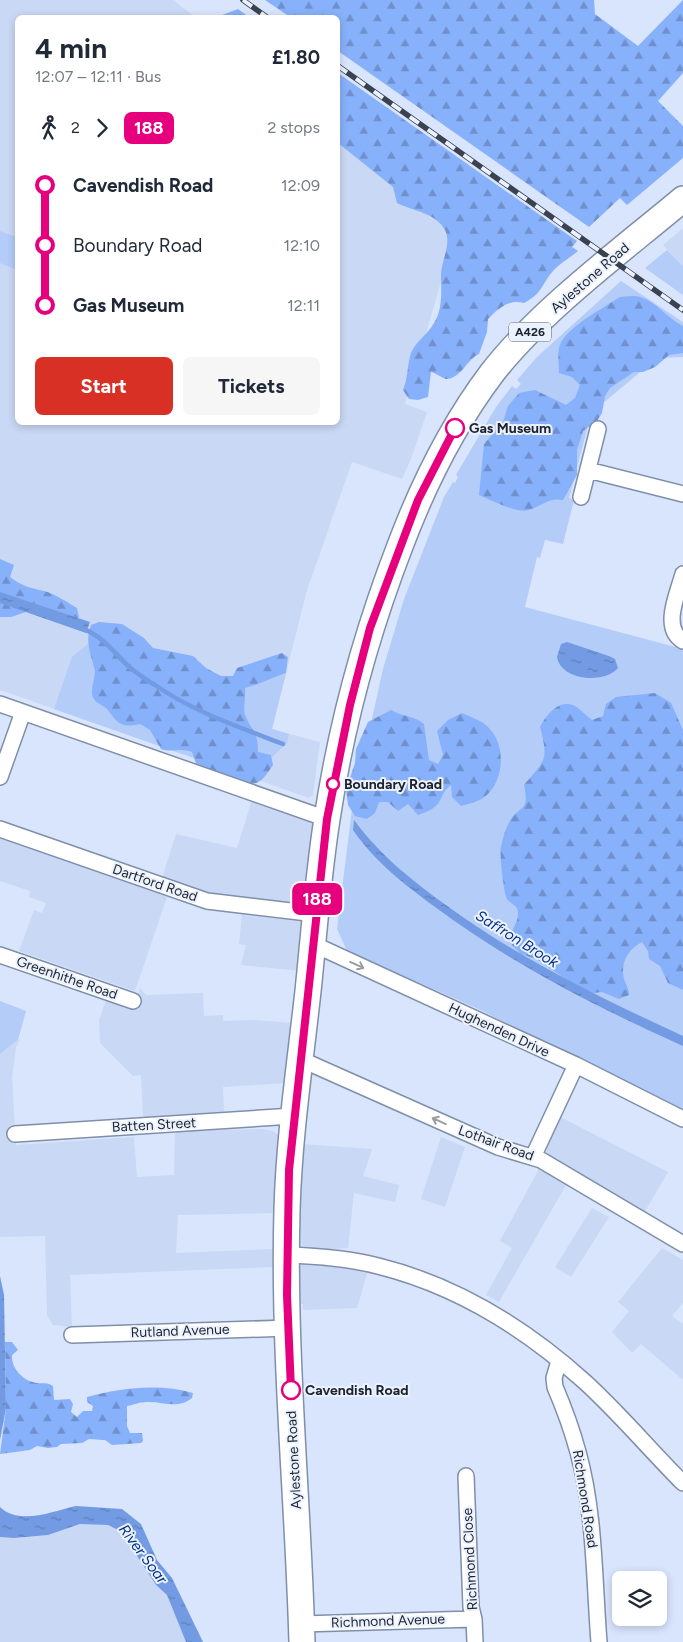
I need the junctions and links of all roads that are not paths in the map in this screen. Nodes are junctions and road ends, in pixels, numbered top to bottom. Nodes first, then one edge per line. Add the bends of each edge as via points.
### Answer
1 (683, 199) edge
2 (598, 429) dead end
3 (588, 470) junction
4 (683, 494) edge
5 (582, 497) dead end
6 (683, 574) edge
7 (683, 641) edge
8 (0, 704) edge
9 (22, 712) junction
10 (0, 777) edge
11 (327, 819) junction
12 (0, 830) edge
13 (316, 914) junction
14 (312, 944) junction
15 (0, 955) edge
16 (134, 1001) dead end
17 (300, 1059) junction
18 (576, 1066) junction
19 (293, 1116) junction
20 (683, 1119) edge
21 (15, 1134) dead end
22 (533, 1157) junction
23 (683, 1244) edge
24 (287, 1255) junction
25 (289, 1328) junction
26 (72, 1335) dead end
27 (559, 1361) junction
28 (466, 1476) dead end
29 (683, 1483) edge
30 (474, 1619) junction
31 (301, 1633) edge
32 (475, 1642) edge
33 (599, 1642) edge

1 - 11 main road, Aylestone Road / A426 via 560,303 526,336 494,371 453,431 418,500 370,628 350,705
2 - 3 street
3 - 4 street
3 - 5 street
6 - 7 street via 672,619 674,632
8 - 9 street
9 - 10 street
9 - 11 street
11 - 13 main road, Aylestone Road / A426
12 - 13 street, Dartford Road via 207,901
13 - 14 main road, Aylestone Road / A426
14 - 17 main road, Aylestone Road / A426
14 -> 18 street, Hughenden Drive
15 - 16 street, Greenhithe Road
17 - 19 main road, Aylestone Road / A426
22 -> 17 street, Lothair Road via 498,1147
18 - 20 street, Hughenden Drive
18 - 22 street
19 - 21 street, Batten Street
19 - 24 main road, Aylestone Road / A426
22 - 23 street, Lothair Road
24 - 25 main road, Aylestone Road / A426
24 - 27 street via 362,1262 426,1282 495,1315
25 - 26 street, Rutland Avenue
25 - 31 main road, Aylestone Road / A426
27 - 29 street via 614,1411
27 - 33 street, Richmond Road via 555,1387 579,1453 594,1548
28 - 30 street, Richmond Close
30 - 31 street, Richmond Avenue
30 - 32 street, Richmond Close

